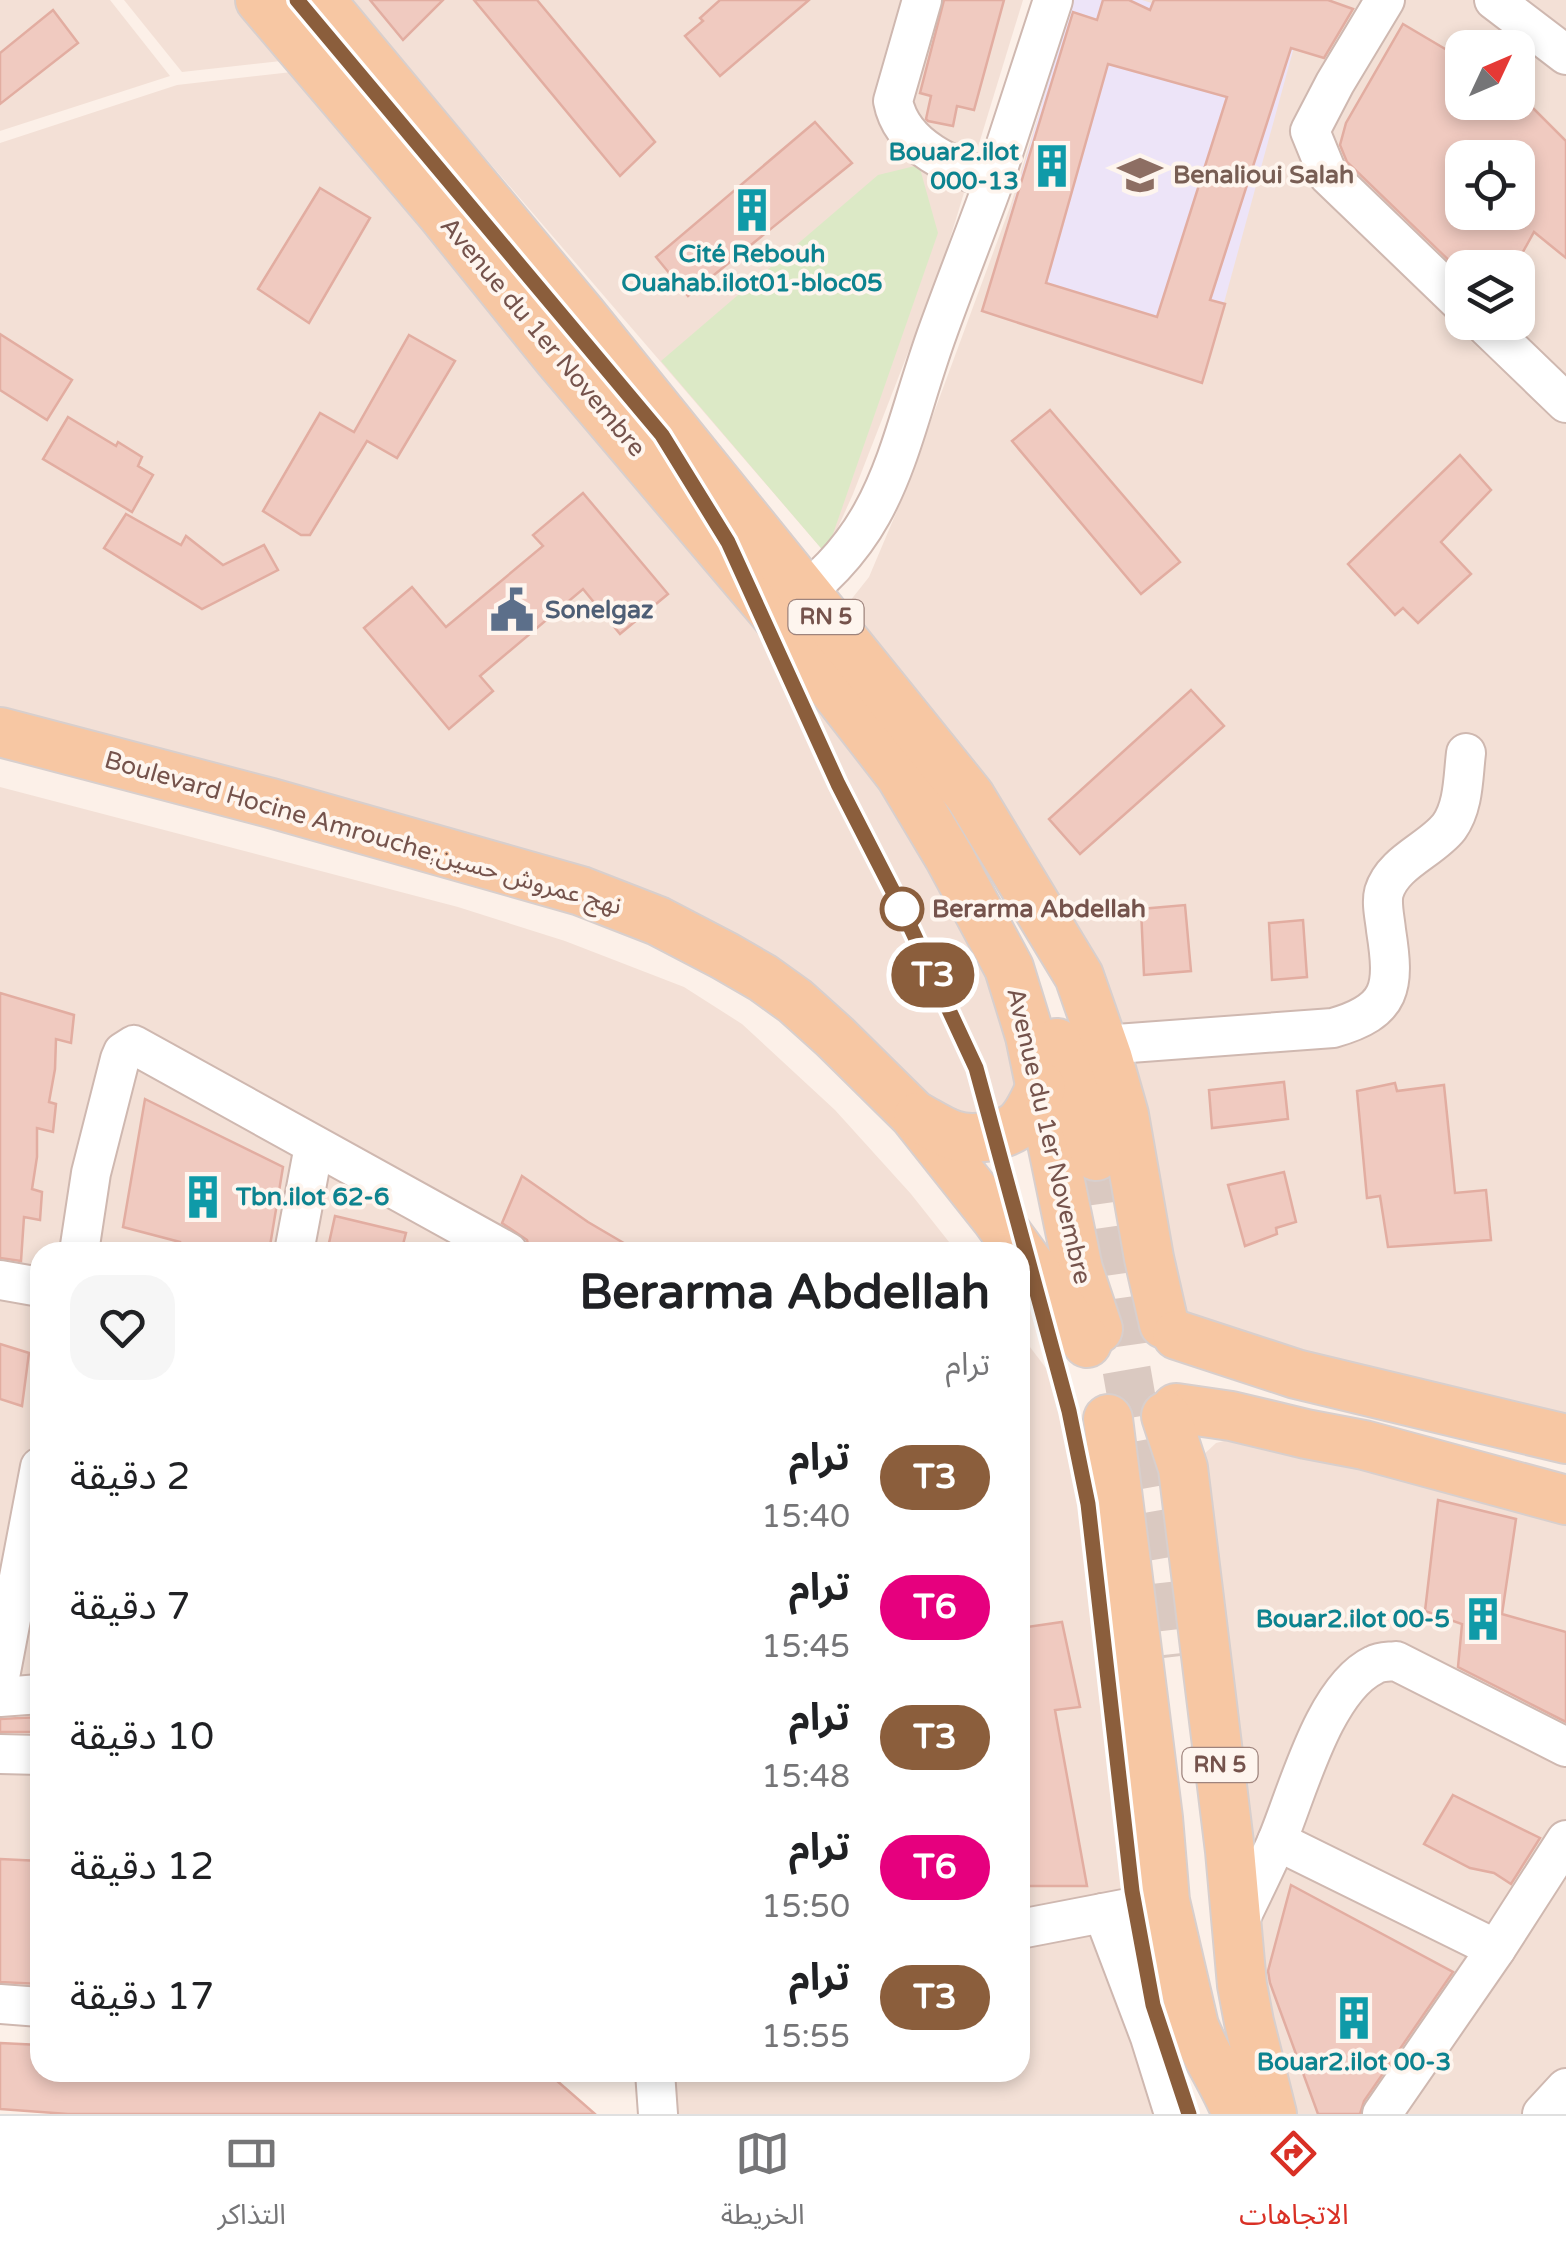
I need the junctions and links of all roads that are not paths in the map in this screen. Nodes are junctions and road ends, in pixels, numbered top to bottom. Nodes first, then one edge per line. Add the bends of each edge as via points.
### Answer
1 (260, 0) edge
2 (320, 0) edge
3 (922, 0) edge
4 (1053, 0) edge
5 (1385, 0) edge
6 (1494, 0) edge
7 (1566, 55) edge
8 (994, 181) junction
9 (1445, 288) edge
10 (1501, 340) edge
11 (1566, 403) edge
12 (790, 603) junction
13 (0, 732) edge
14 (1466, 752) dead end
15 (0, 764) edge
16 (900, 775) junction
17 (1014, 867) junction
18 (1103, 1044) junction
19 (1040, 1087) junction
20 (914, 1115) junction
21 (314, 1146) junction
22 (81, 1242) edge
23 (296, 1242) edge
24 (490, 1242) edge
25 (981, 1242) edge
26 (1012, 1242) edge
27 (1030, 1267) edge
28 (0, 1280) edge
29 (30, 1286) edge
30 (1030, 1303) edge
31 (1171, 1329) junction
32 (1088, 1350) junction
33 (1171, 1412) junction
34 (1108, 1419) junction
35 (1566, 1439) edge
36 (1566, 1500) edge
37 (30, 1520) edge
38 (0, 1677) edge
39 (30, 1695) edge
40 (0, 1697) edge
41 (1566, 1747) edge
42 (0, 1754) edge
43 (30, 1755) edge
44 (1566, 1840) edge
45 (1277, 1841) junction
46 (1165, 1901) junction
47 (1103, 1913) junction
48 (1236, 1926) junction
49 (1030, 1927) edge
50 (1496, 1949) junction
51 (0, 2004) edge
52 (30, 2006) edge
53 (656, 2082) edge
54 (1566, 2088) edge
55 (1249, 2096) edge
56 (658, 2114) edge
57 (1174, 2114) edge
58 (1382, 2114) edge
59 (1542, 2114) edge

1 - 12 main road, Avenue du 1er Novembre / RN 5 via 570,372
2 - 12 main road, Avenue du 1er Novembre / RN 5 via 582,315
3 - 8 street via 893,101 896,114 919,144 956,168
4 - 8 street
5 - 9 street via 1310,132 1328,174
6 - 7 street
8 - 12 street via 883,495 841,559
10 - 11 street
12 - 16 main road, Avenue du 1er Novembre / RN 5
12 - 17 main road, Avenue du 1er Novembre / RN 5 via 970,796
13 - 20 main road, Boulevard Hocine Amrouche;نهج عمروش حسين via 426,846 658,921 795,1001
14 - 18 street via 1450,826 1384,892 1392,966 1375,1010 1333,1028
15 - 25 main road, Boulevard Hocine Amrouche;نهج عمروش حسين via 526,906 651,952 756,1010 807,1049 867,1106
16 - 17 main road, RN 5 via 1006,912 1096,1156 1058,977
16 - 19 main road, Avenue du 1er Novembre / RN 5 via 1009,968
17 - 18 main road, Avenue du 1er Novembre / RN 5 via 1080,976
18 - 31 main road, Avenue du 1er Novembre / RN 5
19 - 20 main road via 1016,1126 994,1135 954,1136
19 - 32 main road, Avenue du 1er Novembre / RN 5
20 - 26 main road, Boulevard Hocine Amrouche;نهج عمروش حسين
21 - 22 street via 129,1046 96,1154
21 - 23 street
21 - 24 street
27 - 32 main road, Boulevard Hocine Amrouche;نهج عمروش حسين
28 - 29 street
30 - 32 main road
31 - 32 main road via 1138,1315 1110,1321
31 - 33 main road via 1190,1364 1185,1395
31 - 35 main road via 1296,1374
32 - 34 main road via 1086,1395
33 - 34 main road via 1137,1426
33 - 36 main road via 1231,1416 1364,1445
33 - 48 main road, RN 5
34 - 46 main road, RN 5
37 - 38 street
39 - 40 street
41 - 45 street via 1412,1668 1378,1662 1358,1674 1327,1716
42 - 43 street
44 - 50 street
45 - 48 street
45 - 50 street
46 - 47 street
46 - 55 main road, RN 5 via 1200,2041
47 - 49 street
47 - 57 street
48 - 55 main road, RN 5
50 - 58 street
51 - 52 street
53 - 56 street
54 - 59 street
55 - 55 main road, RN 5 via 1227,2000 1172,1657 1168,1722 1200,1984 1210,2032

